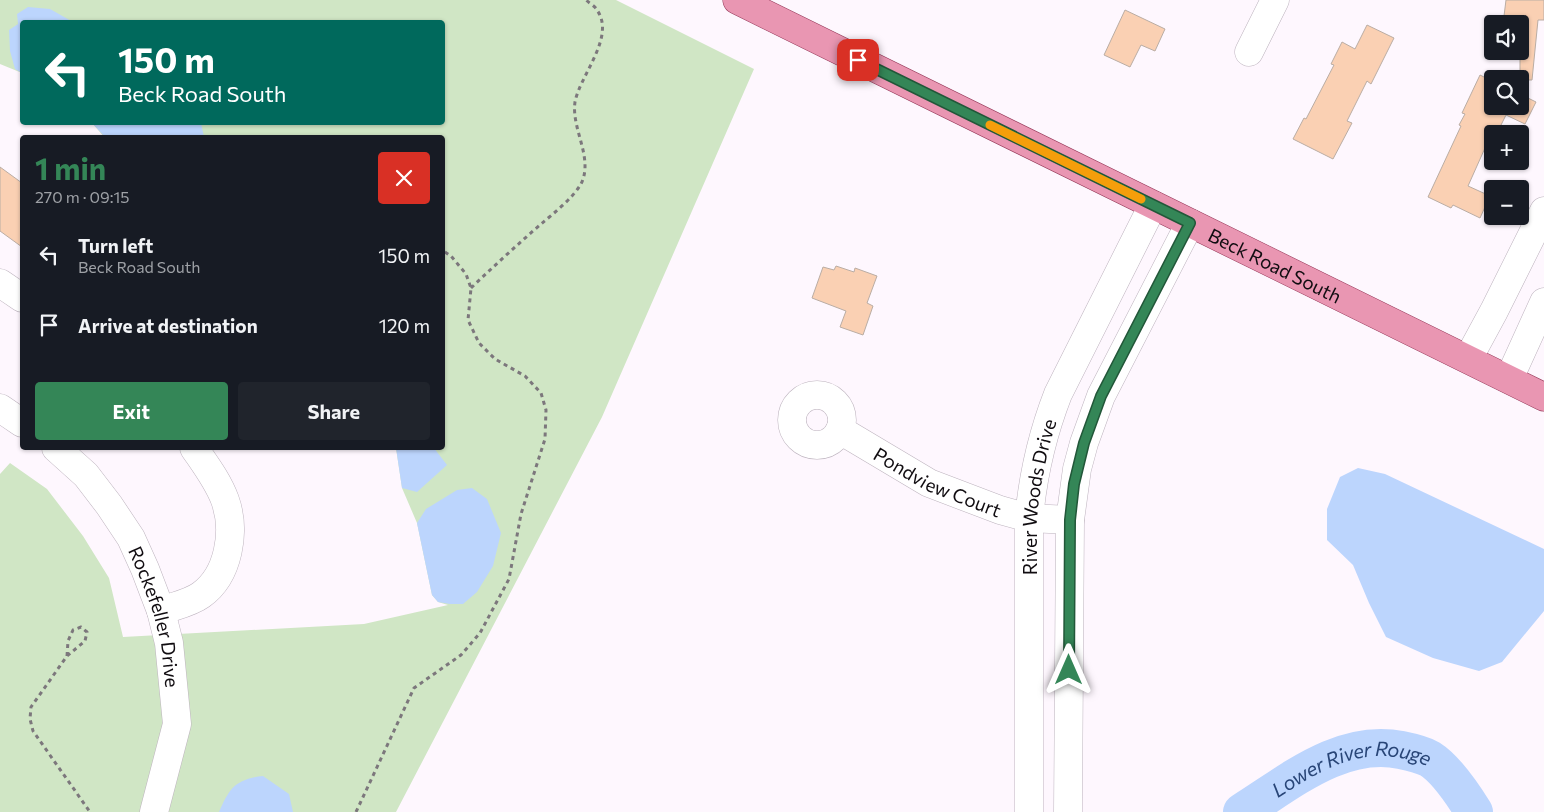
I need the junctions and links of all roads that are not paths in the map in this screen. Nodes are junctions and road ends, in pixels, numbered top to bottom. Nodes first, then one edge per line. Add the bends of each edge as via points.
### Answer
1 (737, 0) edge
2 (1275, 0) edge
3 (1249, 52) dead end
4 (1153, 206) junction
5 (1544, 211) edge
6 (1190, 223) junction
7 (0, 283) edge
8 (20, 297) edge
9 (1544, 302) edge
10 (1468, 359) junction
11 (1509, 379) junction
12 (1544, 397) edge
13 (0, 408) edge
14 (20, 422) edge
15 (840, 430) dead end
16 (58, 450) edge
17 (195, 450) edge
18 (1029, 518) junction
19 (1070, 520) junction
20 (162, 611) junction
21 (154, 812) edge
22 (1029, 812) edge
23 (1068, 812) edge

1 - 4 main road, Beck Road South
2 - 3 street
4 - 6 main road, Beck Road South
4 - 18 street, River Woods Drive via 1058,394 1039,450
5 - 10 street
6 - 10 main road, Beck Road South
6 - 19 street, River Woods Drive via 1092,417 1077,469
7 - 8 street
9 - 11 street
10 - 11 main road, Beck Road South
11 - 12 main road, Beck Road South
13 - 14 street
15 - 18 street, Pondview Court via 929,482
16 - 20 street, Rockefeller Drive via 86,475 131,538
17 - 20 street via 226,502 230,542 224,565 209,588 194,599
18 - 19 street, Pondview Court
18 - 22 street, River Woods Drive
19 - 23 street, River Woods Drive
20 - 21 street, Rockefeller Drive via 169,643 177,724

